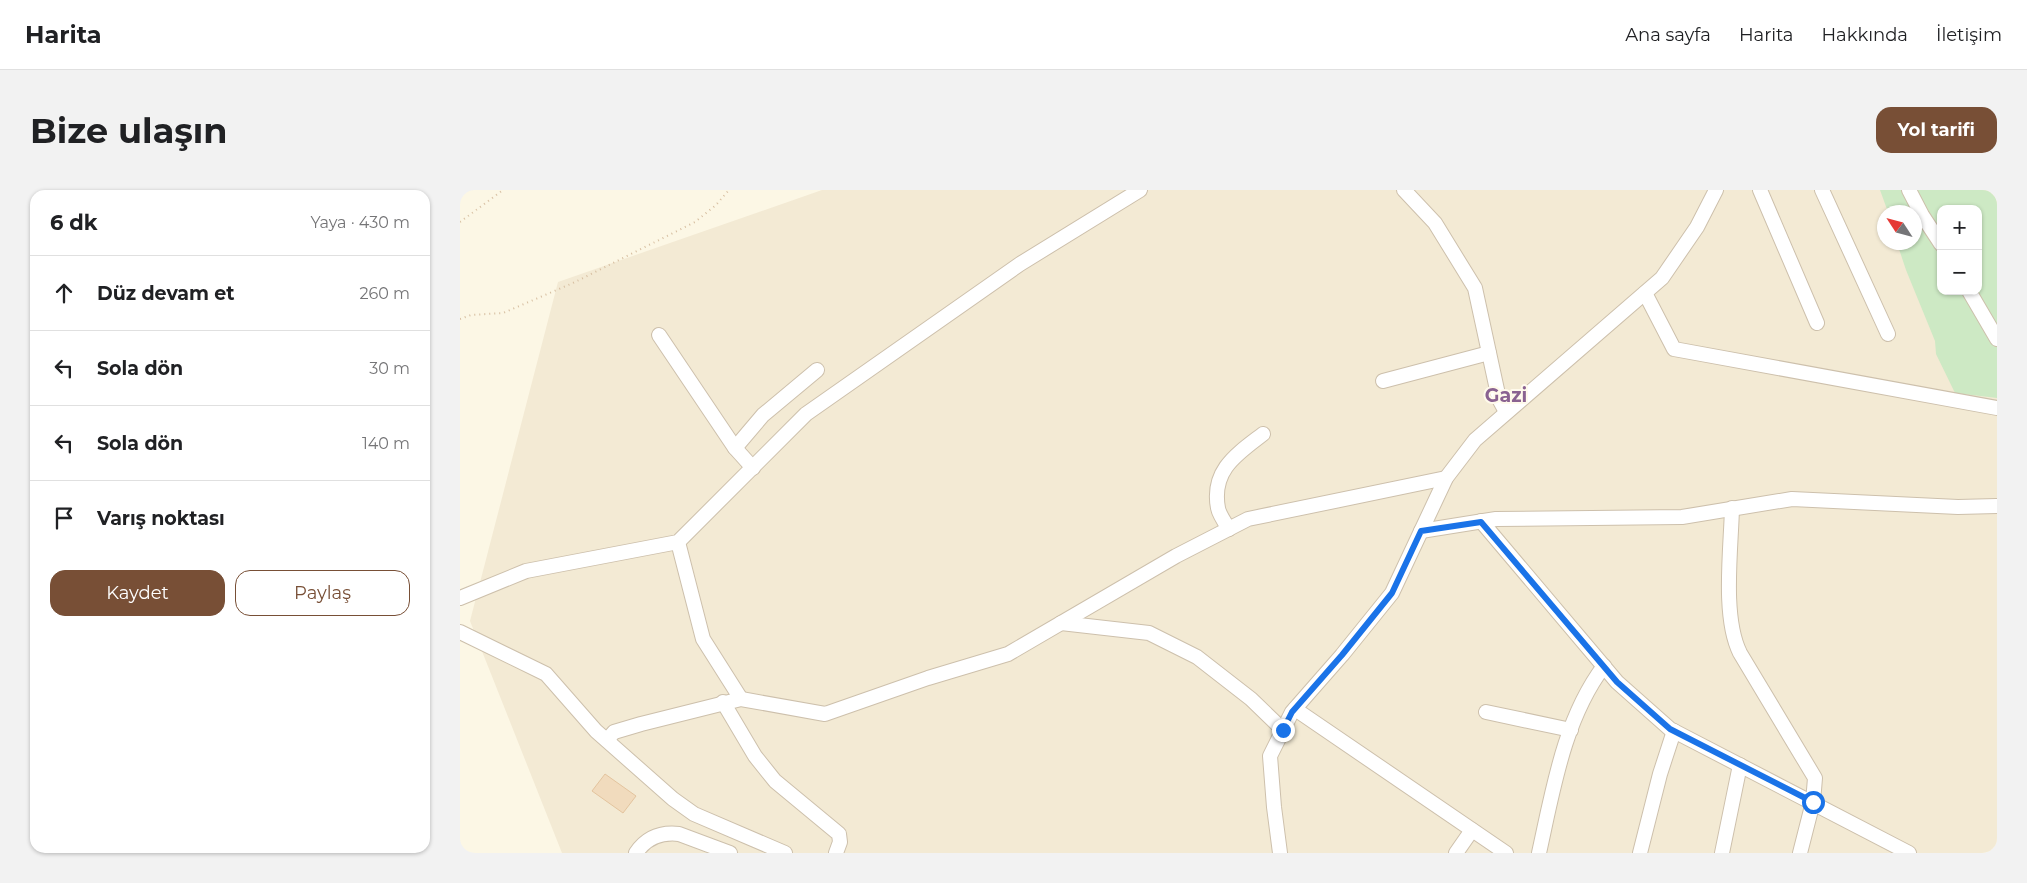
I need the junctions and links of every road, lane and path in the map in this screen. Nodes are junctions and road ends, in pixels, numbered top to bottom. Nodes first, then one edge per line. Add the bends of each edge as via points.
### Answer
1 (503, 190) edge
2 (728, 190) edge
3 (1140, 190) edge
4 (1404, 190) edge
5 (1716, 190) edge
6 (1760, 190) edge
7 (1822, 190) edge
8 (1909, 190) edge
9 (460, 222) edge
10 (1937, 238) edge
11 (1645, 293) junction
12 (1971, 295) edge
13 (460, 319) edge
14 (1816, 322) dead end
15 (1888, 334) dead end
16 (659, 335) dead end
17 (1997, 339) edge
18 (1490, 352) junction
19 (817, 370) dead end
20 (1383, 381) dead end
21 (1997, 408) edge
22 (1506, 412) junction
23 (1263, 434) dead end
24 (735, 448) junction
25 (753, 468) junction
26 (1446, 478) junction
27 (1997, 506) edge
28 (1732, 508) junction
29 (1481, 522) junction
30 (1229, 529) junction
31 (1421, 531) junction
32 (678, 542) junction
33 (460, 598) edge
34 (1061, 623) junction
35 (460, 632) edge
36 (1604, 666) junction
37 (741, 699) junction
38 (723, 702) junction
39 (1294, 709) junction
40 (1486, 712) dead end
41 (1283, 730) junction
42 (1571, 730) junction
43 (1674, 731) junction
44 (607, 740) junction
45 (1740, 765) junction
46 (1813, 802) junction
47 (1472, 830) junction
48 (641, 851) edge
49 (729, 853) edge
50 (785, 853) edge
51 (836, 853) edge
52 (1280, 853) edge
53 (1456, 853) edge
54 (1506, 853) edge
55 (1539, 853) edge
56 (1640, 853) edge
57 (1722, 853) edge
58 (1800, 853) edge
59 (1909, 853) edge

1 - 9 path
2 - 13 path via 695,222 573,283 515,309
3 - 25 street via 1020,264 806,414
4 - 18 street via 1435,223 1475,288
5 - 11 street via 1697,227 1662,278
6 - 14 street
7 - 15 street
8 - 10 street
11 - 21 street via 1674,349
11 - 22 street
12 - 17 street
16 - 24 street
18 - 20 street
18 - 22 street via 1499,399
19 - 24 street via 769,410
22 - 26 street via 1475,440
23 - 30 street via 1232,459 1221,475 1218,508
24 - 25 street
25 - 32 street
26 - 30 street via 1248,519
26 - 31 street
27 - 28 street via 1792,499
28 - 29 street via 1682,517 1496,519
28 - 46 street via 1732,634 1740,653 1815,778
29 - 31 street
29 - 36 street
30 - 34 street
31 - 39 street via 1392,593
32 - 33 street via 526,571
32 - 37 street via 703,639
34 - 37 street via 1008,654 825,714
34 - 41 street via 1149,633 1197,657 1251,698
35 - 44 street via 546,674
36 - 42 street via 1578,706
36 - 43 street via 1617,682
37 - 38 street
38 - 44 street via 614,732
38 - 51 street via 755,756 775,781 839,834
39 - 41 street
39 - 47 street
40 - 42 street
41 - 52 street via 1270,756
42 - 55 street
43 - 45 street
43 - 56 street
44 - 50 street via 694,814
45 - 46 street
45 - 57 street
46 - 58 street
46 - 59 street
47 - 53 street
47 - 54 street
48 - 49 street via 656,836 671,833

